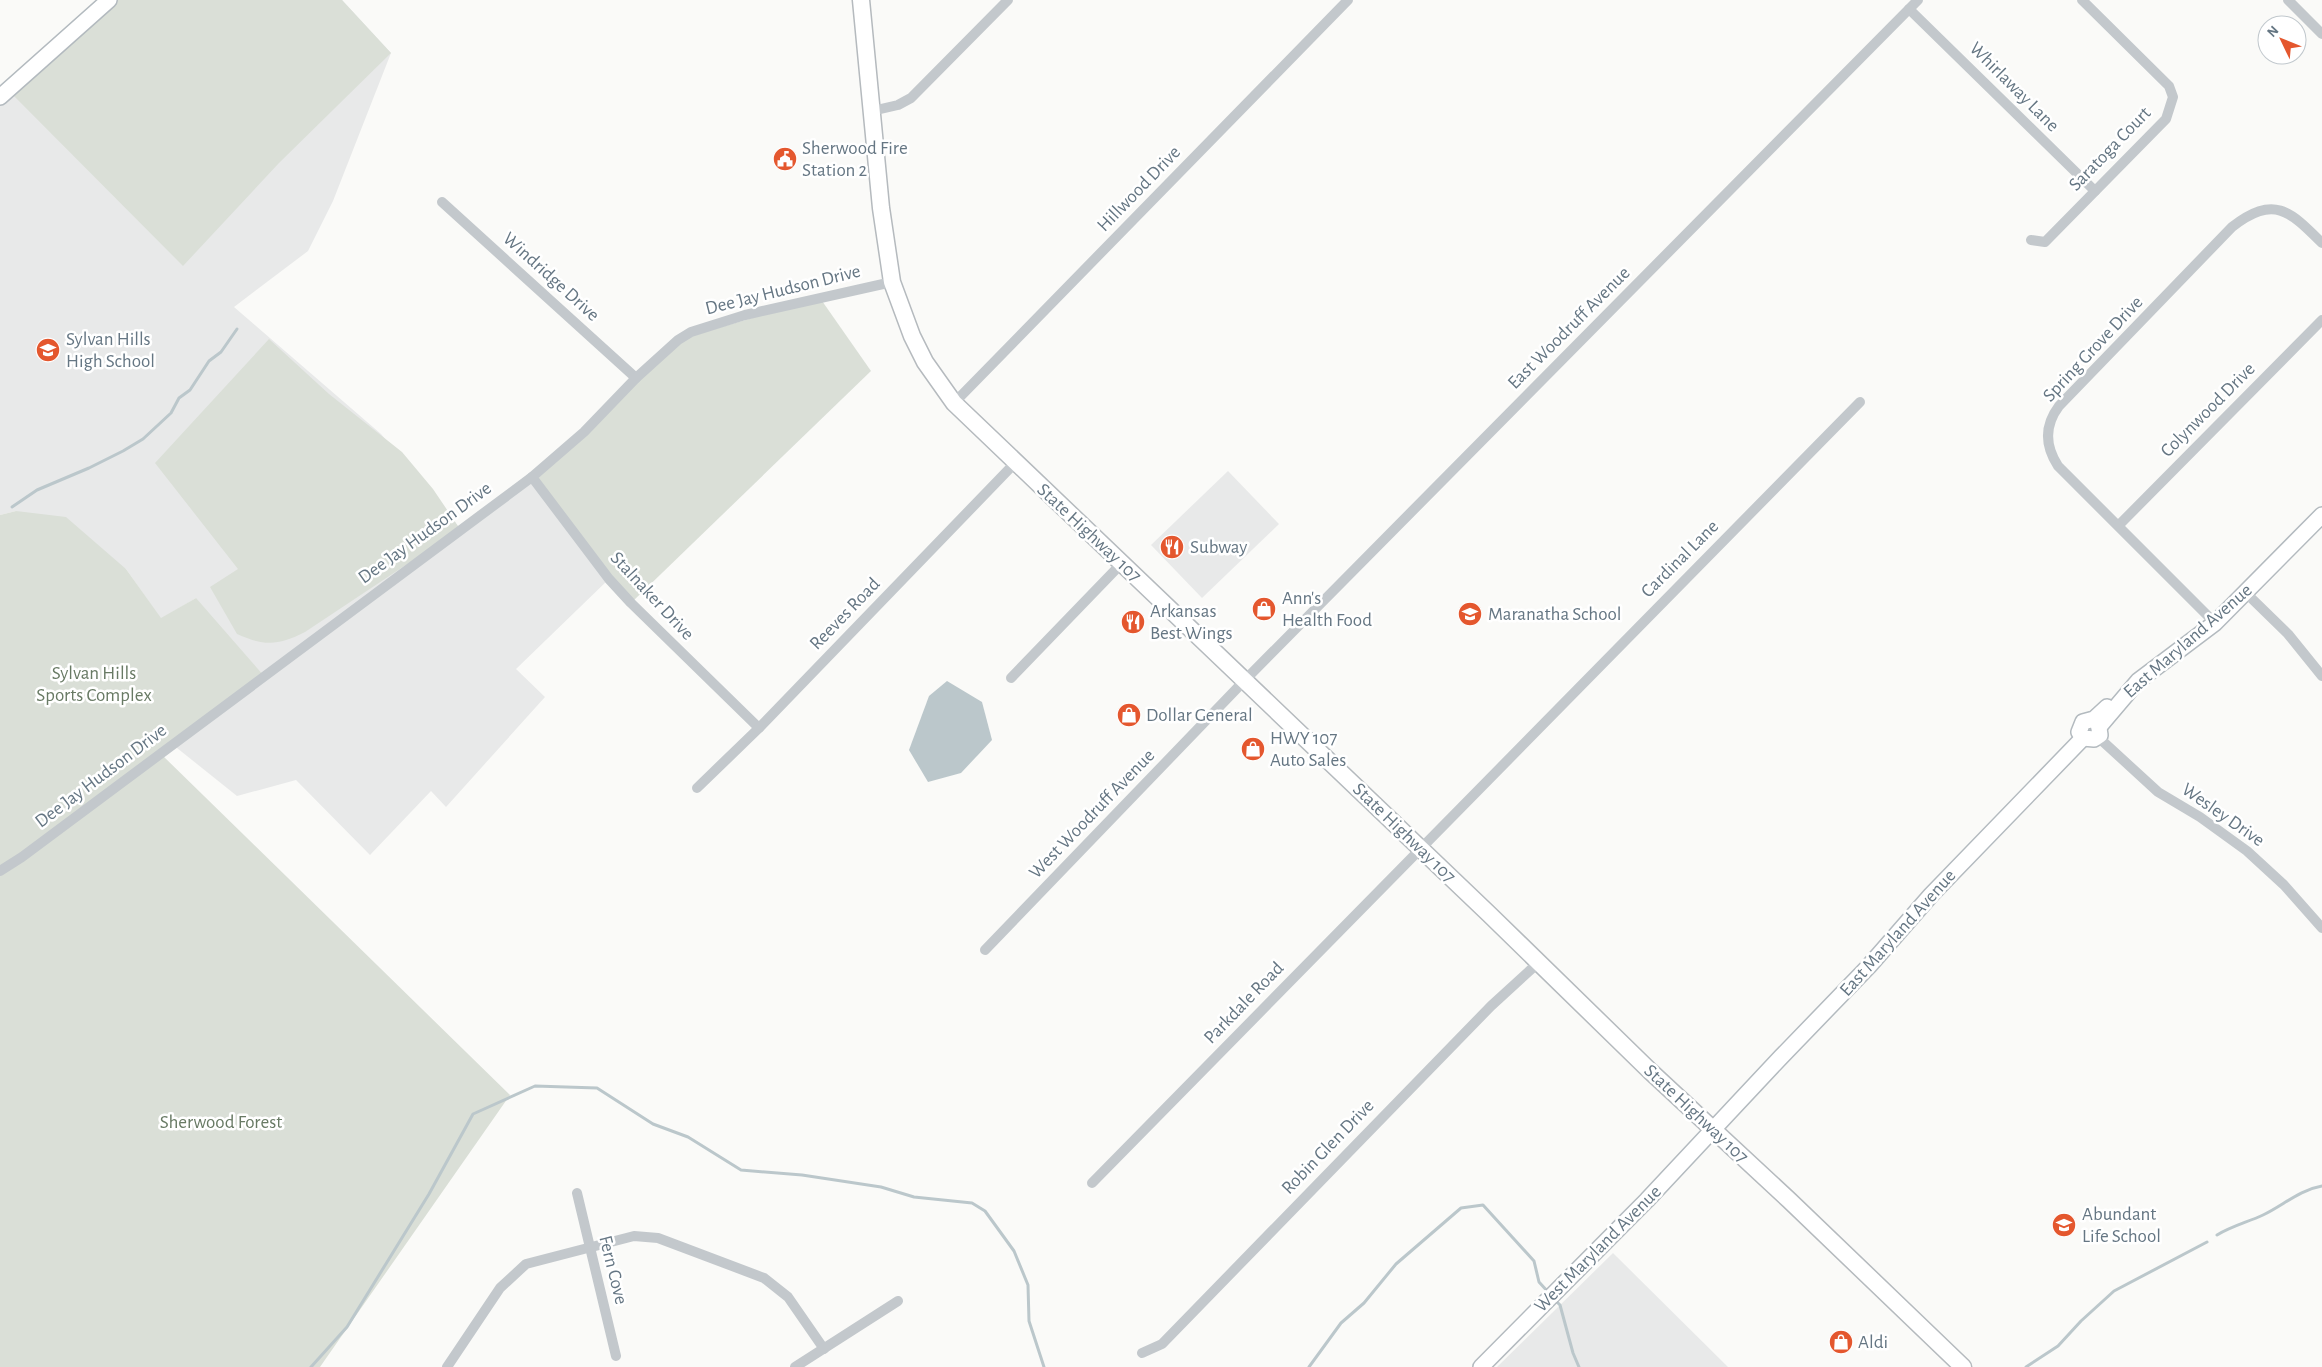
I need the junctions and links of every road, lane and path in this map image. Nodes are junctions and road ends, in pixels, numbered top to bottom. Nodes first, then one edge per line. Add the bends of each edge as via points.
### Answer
1 (109, 0) edge
2 (861, 0) edge
3 (1008, 0) edge
4 (1348, 0) edge
5 (1918, 0) edge
6 (2082, 0) edge
7 (2288, 0) edge
8 (1909, 9) junction
9 (2322, 34) edge
10 (0, 97) edge
11 (872, 111) junction
12 (2095, 191) junction
13 (442, 202) dead end
14 (2031, 240) dead end
15 (2322, 243) edge
16 (892, 282) junction
17 (2322, 320) edge
18 (636, 378) junction
19 (1860, 402) dead end
20 (954, 403) junction
21 (1015, 463) junction
22 (532, 477) junction
23 (2322, 515) edge
24 (2119, 525) junction
25 (1122, 563) junction
26 (2246, 593) junction
27 (2215, 623) junction
28 (2322, 676) edge
29 (1011, 678) dead end
30 (1245, 680) junction
31 (759, 728) junction
32 (2094, 730) junction
33 (697, 788) dead end
34 (1420, 848) junction
35 (0, 871) edge
36 (2322, 928) edge
37 (985, 950) dead end
38 (1538, 963) junction
39 (1713, 1130) junction
40 (1092, 1183) dead end
41 (577, 1193) dead end
42 (589, 1247) junction
43 (898, 1301) dead end
44 (824, 1349) junction
45 (1142, 1353) dead end
46 (616, 1356) dead end
47 (447, 1367) edge
48 (796, 1367) edge
49 (1481, 1367) edge
50 (1963, 1367) edge

1 - 10 street
2 - 11 main road, State Highway 107
3 - 11 street via 911,98
4 - 20 street, Hillwood Drive
5 - 8 street, East Woodruff Avenue
6 - 12 street, Saratoga Court via 2169,86 2173,97 2166,119
7 - 9 street
8 - 12 street, Whirlaway Lane
8 - 30 street, East Woodruff Avenue
11 - 16 main road, State Highway 107
12 - 14 street, Saratoga Court via 2045,242
13 - 18 street, Windridge Drive
15 - 24 street, Spring Grove Drive via 2297,218 2280,210 2258,212 2244,218 2054,413 2048,444 2058,466
16 - 18 street, Dee Jay Hudson Drive via 718,322 678,340
16 - 20 main road, State Highway 107 via 925,362
17 - 24 street, Colynwood Drive
18 - 22 street, Dee Jay Hudson Drive via 584,432
19 - 34 street, Cardinal Lane
20 - 21 main road, State Highway 107
21 - 25 main road, State Highway 107
21 - 31 street, Reeves Road
22 - 31 street, Stalnaker Drive via 625,597
22 - 35 street, Dee Jay Hudson Drive
23 - 26 street, East Maryland Avenue
24 - 27 street, Spring Grove Drive
25 - 29 street
25 - 30 main road, State Highway 107
26 - 27 street, East Maryland Avenue
26 - 28 street via 2288,634
27 - 32 street, East Maryland Avenue via 2138,681
30 - 34 main road, State Highway 107
30 - 37 street, West Woodruff Avenue
31 - 33 street, Reeves Road
32 - 36 street, Wesley Drive via 2158,792 2247,851 2284,885
32 - 39 street, East Maryland Avenue via 1930,894 1869,966
34 - 38 main road, State Highway 107
34 - 40 street, Parkdale Road
38 - 39 main road, State Highway 107
38 - 45 street, Robin Glen Drive via 1491,1006 1162,1344
39 - 49 street, West Maryland Avenue
39 - 50 main road, State Highway 107
41 - 42 street, Fern Cove
42 - 44 street via 634,1236 658,1238 764,1278 788,1297
42 - 46 street, Fern Cove
42 - 47 street via 526,1264 500,1288
43 - 44 street
44 - 48 street

